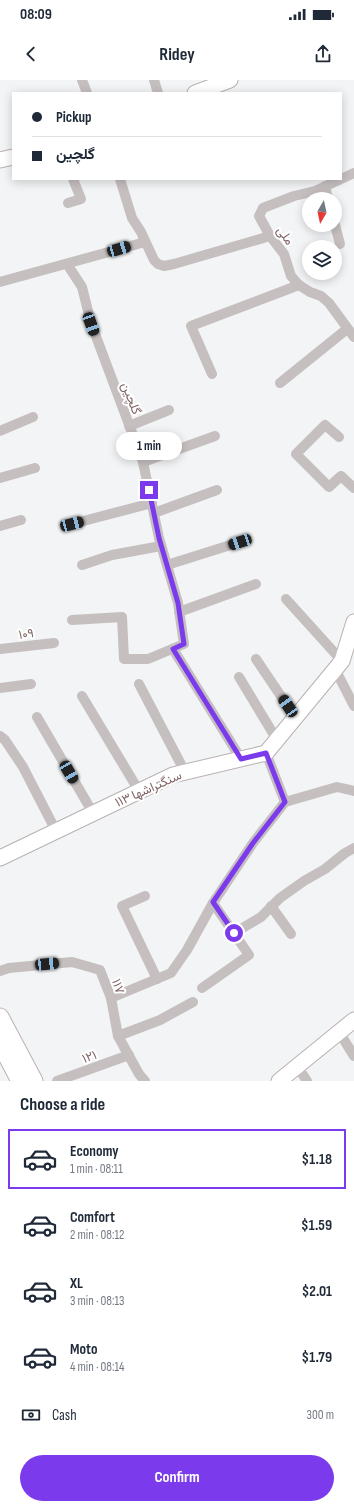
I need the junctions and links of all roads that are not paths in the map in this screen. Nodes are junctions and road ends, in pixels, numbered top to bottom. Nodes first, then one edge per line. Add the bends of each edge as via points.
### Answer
1 (82, 80) edge
2 (154, 80) edge
3 (230, 80) edge
4 (87, 92) edge
5 (158, 92) edge
6 (198, 92) edge
7 (12, 157) edge
8 (0, 160) edge
9 (354, 174) edge
10 (342, 179) edge
11 (73, 180) edge
12 (120, 180) edge
13 (340, 180) edge
14 (325, 186) junction
15 (326, 192) edge
16 (68, 204) dead end
17 (270, 236) junction
18 (145, 242) junction
19 (68, 264) junction
20 (0, 282) edge
21 (299, 285) junction
22 (351, 333) edge
23 (212, 374) dead end
24 (280, 383) dead end
25 (169, 410) dead end
26 (33, 417) dead end
27 (129, 426) junction
28 (0, 431) edge
29 (215, 436) dead end
30 (339, 437) dead end
31 (143, 462) junction
32 (35, 468) dead end
33 (0, 478) edge
34 (354, 488) edge
35 (217, 490) dead end
36 (152, 508) junction
37 (21, 520) dead end
38 (72, 524) dead end
39 (0, 526) edge
40 (240, 542) dead end
41 (161, 546) junction
42 (82, 565) dead end
43 (167, 566) junction
44 (256, 584) dead end
45 (286, 599) dead end
46 (179, 612) junction
47 (72, 620) dead end
48 (354, 622) edge
49 (54, 643) dead end
50 (0, 649) edge
51 (173, 649) junction
52 (256, 659) dead end
53 (339, 665) junction
54 (239, 677) dead end
55 (31, 684) dead end
56 (138, 684) dead end
57 (0, 688) edge
58 (82, 696) dead end
59 (354, 706) edge
60 (37, 717) dead end
61 (295, 718) junction
62 (2, 740) edge
63 (277, 740) junction
64 (266, 753) junction
65 (241, 759) junction
66 (186, 772) junction
67 (139, 791) junction
68 (354, 791) edge
69 (285, 802) junction
70 (93, 813) junction
71 (56, 831) junction
72 (354, 848) edge
73 (0, 858) edge
74 (145, 896) dead end
75 (213, 902) junction
76 (271, 906) junction
77 (234, 933) junction
78 (291, 934) dead end
79 (0, 971) edge
80 (157, 979) junction
81 (202, 988) dead end
82 (111, 998) junction
83 (193, 1002) dead end
84 (0, 1018) edge
85 (354, 1020) edge
86 (339, 1032) junction
87 (118, 1036) junction
88 (0, 1043) edge
89 (129, 1055) junction
90 (354, 1056) edge
91 (297, 1066) junction
92 (20, 1081) edge
93 (34, 1081) edge
94 (57, 1081) edge
95 (144, 1081) edge
96 (279, 1081) edge
97 (307, 1081) edge

1 - 4 street
2 - 5 street
3 - 6 street
7 - 8 street
9 - 10 street
11 - 16 street via 81,199
12 - 18 street via 132,218
13 - 14 street
14 - 15 street
14 - 17 street, ملی via 263,208 259,216
17 - 18 street via 164,266 154,260
17 - 21 street, ملی via 284,254 291,276
18 - 19 street
19 - 20 street
19 - 27 street, گلچین via 82,287 91,324
21 - 22 street, ملی via 329,303
21 - 23 street via 191,326
22 - 24 street
25 - 27 street
26 - 28 street
27 - 31 street, گلچین
29 - 31 street
30 - 34 street via 325,425 296,454 329,487 341,476
31 - 36 street, گلچین
32 - 33 street
35 - 36 street
36 - 38 street
36 - 41 street, گلچین
37 - 39 street
40 - 43 street
41 - 42 street via 112,555
41 - 43 street, گلچین
43 - 46 street, گلچین
44 - 46 street
45 - 53 street
46 - 51 street, گلچین via 184,644
47 - 51 street via 122,617 124,659 148,659
48 - 53 street
49 - 50 street, ۱۰۹
51 - 65 street
52 - 61 street
53 - 59 street
53 - 61 street
54 - 63 street
55 - 57 street
56 - 66 street
58 - 67 street
60 - 70 street
61 - 63 street
62 - 71 street via 23,768
63 - 64 street
64 - 65 street, سنگتراشها ۱۱۳
64 - 69 street
65 - 66 street, سنگتراشها ۱۱۳
66 - 67 street, سنگتراشها ۱۱۳ via 173,775
67 - 70 street, سنگتراشها ۱۱۳
68 - 69 street via 337,787
69 - 75 street via 253,843
70 - 71 street, سنگتراشها ۱۱۳
71 - 73 street, سنگتراشها ۱۱۳
72 - 76 street
74 - 80 street via 122,906
75 - 77 street
75 - 80 street via 172,973
76 - 77 street
76 - 78 street
77 - 81 street via 249,955
79 - 82 street, ۱۱۷ via 72,962 100,970
80 - 82 street
82 - 87 street, ۱۱۷
83 - 87 street via 160,1020
84 - 93 main road
85 - 86 street
86 - 90 street
86 - 91 street
87 - 89 street, ۱۱۷
88 - 92 main road
89 - 94 street, ۱۲۱
89 - 95 street, ۱۱۷
91 - 96 street
91 - 97 street

